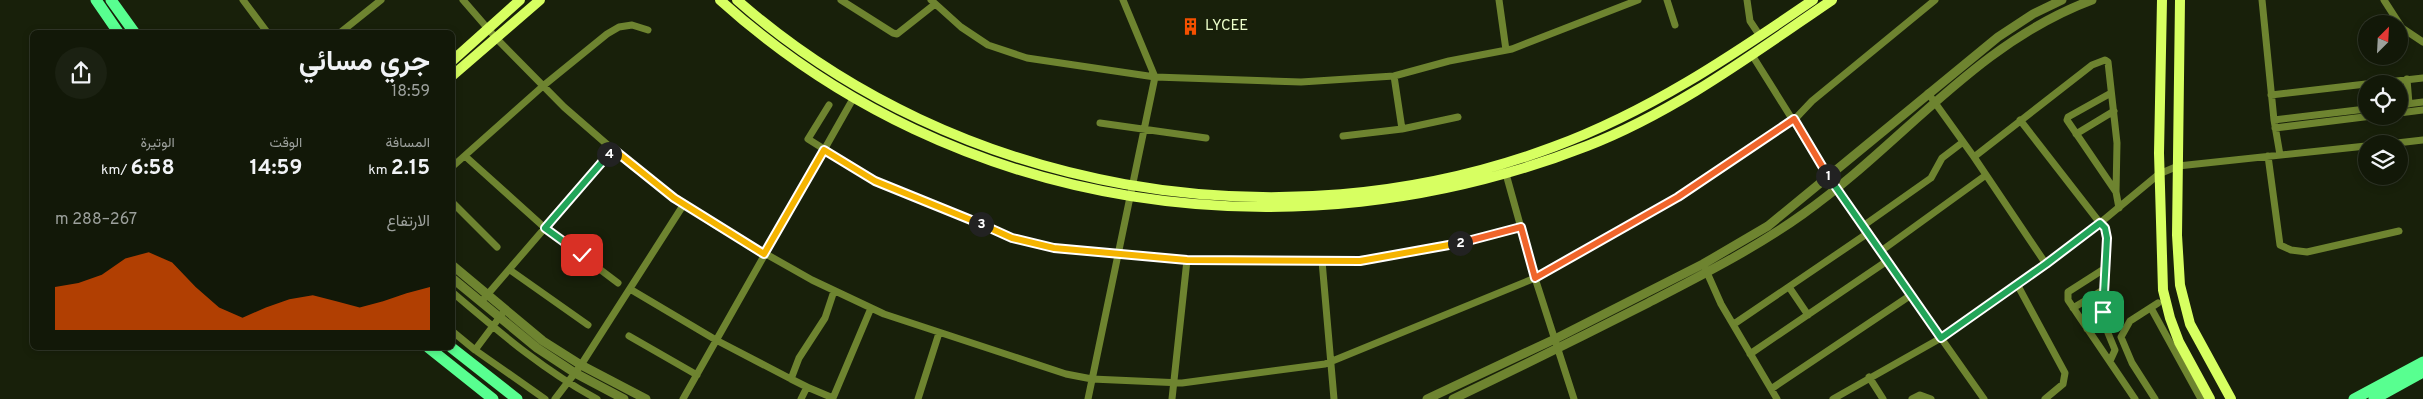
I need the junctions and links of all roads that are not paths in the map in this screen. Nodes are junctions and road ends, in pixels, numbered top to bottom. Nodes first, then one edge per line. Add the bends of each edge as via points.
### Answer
1 (96, 0) edge
2 (111, 0) edge
3 (243, 0) edge
4 (381, 0) edge
5 (463, 0) edge
6 (520, 0) edge
7 (540, 0) edge
8 (720, 0) edge
9 (737, 0) edge
10 (841, 0) edge
11 (1123, 0) edge
12 (1500, 0) edge
13 (1638, 0) edge
14 (1667, 0) edge
15 (1748, 0) edge
16 (1813, 0) edge
17 (1832, 0) edge
18 (1934, 0) edge
19 (2062, 0) edge
20 (2092, 0) edge
21 (2162, 0) edge
22 (2180, 0) edge
23 (2262, 0) edge
24 (2384, 0) edge
25 (933, 2) edge
26 (1675, 24) dead end
27 (488, 29) junction
28 (117, 30) edge
29 (133, 30) edge
30 (266, 30) edge
31 (344, 30) edge
32 (648, 30) dead end
33 (1760, 36) junction
34 (496, 38) junction
35 (2423, 42) edge
36 (1506, 50) junction
37 (1752, 55) junction
38 (455, 58) edge
39 (455, 73) edge
40 (1394, 76) junction
41 (1155, 77) junction
42 (2423, 78) edge
43 (2408, 80) edge
44 (2358, 85) edge
45 (543, 86) junction
46 (2408, 92) edge
47 (1680, 93) junction
48 (2111, 93) junction
49 (1928, 94) junction
50 (2272, 95) junction
51 (854, 97) junction
52 (1934, 102) junction
53 (2423, 102) edge
54 (2409, 104) joint
55 (829, 105) dead end
56 (2358, 110) edge
57 (2423, 110) edge
58 (2114, 111) junction
59 (2408, 112) edge
60 (1458, 117) dead end
61 (2358, 117) edge
62 (1794, 119) junction
63 (2020, 120) junction
64 (1100, 123) dead end
65 (2274, 124) junction
66 (1402, 129) junction
67 (1145, 130) junction
68 (2076, 134) junction
69 (1343, 136) dead end
70 (1206, 138) dead end
71 (2423, 140) edge
72 (1963, 142) junction
73 (2408, 142) edge
74 (2358, 147) edge
75 (613, 149) junction
76 (824, 150) junction
77 (2280, 155) junction
78 (465, 156) junction
79 (2268, 156) junction
80 (1974, 157) junction
81 (455, 164) edge
82 (2178, 166) junction
83 (1506, 174) junction
84 (2160, 174) junction
85 (1986, 175) junction
86 (1828, 176) junction
87 (1134, 186) junction
88 (1836, 189) junction
89 (2116, 192) junction
90 (1130, 197) junction
91 (684, 204) junction
92 (455, 205) edge
93 (2119, 208) junction
94 (2100, 223) junction
95 (1521, 227) junction
96 (545, 228) junction
97 (1865, 230) junction
98 (2399, 231) dead end
99 (497, 247) dead end
100 (1881, 251) junction
101 (764, 254) junction
102 (1117, 254) junction
103 (1187, 260) junction
104 (1322, 261) junction
105 (1887, 261) junction
106 (2046, 264) junction
107 (455, 268) edge
108 (1705, 268) junction
109 (2104, 269) junction
110 (510, 270) junction
111 (1535, 278) junction
112 (455, 280) edge
113 (618, 283) dead end
114 (2017, 284) junction
115 (1789, 287) junction
116 (630, 289) junction
117 (2103, 290) junction
118 (834, 291) junction
119 (455, 295) edge
120 (1911, 295) junction
121 (484, 299) junction
122 (2158, 303) dead end
123 (871, 308) junction
124 (2074, 308) junction
125 (2151, 308) junction
126 (502, 313) junction
127 (1808, 315) junction
128 (2104, 317) junction
129 (1734, 324) junction
130 (588, 325) dead end
131 (492, 326) junction
132 (2087, 329) junction
133 (455, 333) edge
134 (939, 333) junction
135 (2108, 333) junction
136 (629, 336) dead end
137 (1941, 338) junction
138 (716, 340) junction
139 (2096, 341) junction
140 (1556, 344) junction
141 (432, 350) edge
142 (455, 350) edge
143 (475, 350) junction
144 (1750, 354) junction
145 (2110, 361) junction
146 (1330, 362) junction
147 (2423, 362) edge
148 (581, 365) junction
149 (2423, 372) edge
150 (575, 373) junction
151 (697, 374) junction
152 (1869, 377) junction
153 (791, 379) junction
154 (1092, 379) junction
155 (1173, 382) junction
156 (567, 383) junction
157 (807, 387) junction
158 (1771, 389) junction
159 (834, 398) edge
160 (494, 399) edge
161 (517, 399) edge
162 (545, 399) edge
163 (555, 399) edge
164 (597, 399) edge
165 (624, 399) edge
166 (646, 399) edge
167 (683, 399) edge
168 (801, 399) edge
169 (918, 399) edge
170 (1088, 399) edge
171 (1172, 399) edge
172 (1334, 399) edge
173 (1427, 399) edge
174 (1453, 399) edge
175 (1574, 399) edge
176 (1777, 399) edge
177 (1833, 399) edge
178 (1883, 399) edge
179 (1912, 399) edge
180 (1930, 399) edge
181 (1984, 399) edge
182 (2045, 399) edge
183 (2135, 399) edge
184 (2155, 399) edge
185 (2201, 399) edge
186 (2210, 399) edge
187 (2231, 399) edge
188 (2354, 399) edge
189 (2374, 399) edge

1 - 28 highway
2 - 29 highway
3 - 30 street
4 - 31 street
5 - 27 street
6 - 27 main road
7 - 34 main road
8 - 51 main road via 783,50
9 - 87 main road via 824,66 917,119 1000,153 1065,172
10 - 25 street via 897,34
11 - 41 street
12 - 36 street
13 - 36 street
14 - 26 street
15 - 33 street via 1750,21
16 - 33 main road
17 - 37 main road
18 - 62 street
19 - 49 street via 2032,14 1998,37
20 - 52 street via 2032,27
21 - 84 main road
22 - 82 main road
23 - 50 street
24 - 35 street via 2402,28
25 - 41 street via 961,27 988,44 1027,58
27 - 34 street
27 - 38 main road
32 - 45 street via 632,25 619,27
33 - 47 main road
34 - 39 main road
34 - 45 street
36 - 40 street
37 - 47 main road
37 - 62 street
40 - 41 street via 1302,82
40 - 66 street
41 - 67 street
42 - 43 street
44 - 50 street
45 - 75 street
45 - 78 street
46 - 54 street
47 - 83 main road via 1628,128 1588,146
47 - 87 main road via 1552,148 1432,183 1296,199 1166,192
48 - 58 street
48 - 63 street via 2108,62 2102,60
48 - 68 street via 2068,117
49 - 52 street
49 - 86 street
50 - 65 street
51 - 76 street
51 - 90 main road via 931,136 984,158 1035,175
52 - 72 street
52 - 88 street
53 - 54 street
55 - 76 street via 808,139
56 - 65 street
57 - 59 street
58 - 68 street
58 - 89 street via 2118,162
60 - 66 street
61 - 65 street
62 - 86 street
62 - 111 street via 1678,197
63 - 80 street
63 - 94 street
64 - 67 street
65 - 77 street
66 - 69 street
67 - 70 street
67 - 87 street
68 - 89 street
71 - 73 street
72 - 80 street
72 - 97 street via 1942,158 1930,178
74 - 77 street
75 - 91 street
75 - 96 street
76 - 101 street
76 - 102 street via 875,181 1012,238 1054,248
77 - 79 street
78 - 81 street
78 - 96 street
79 - 82 street
79 - 98 street via 2280,245 2307,252
80 - 85 street
82 - 84 street
82 - 187 main road via 2180,284 2184,305 2194,332
83 - 90 main road via 1467,185 1390,199 1326,206 1197,206
83 - 95 street
84 - 93 street
84 - 186 main road via 2161,267 2165,299 2179,342
85 - 100 street
85 - 106 street
86 - 88 street
86 - 108 street via 1768,226
87 - 90 street
88 - 97 street
88 - 108 street via 1771,236
89 - 93 street
90 - 102 street
91 - 101 street
91 - 116 street
92 - 99 street
93 - 94 street
94 - 106 street
94 - 109 street via 2106,232
95 - 104 street via 1454,245 1360,261
95 - 111 street
96 - 110 street
96 - 113 street
97 - 100 street
97 - 115 street
100 - 105 street
101 - 118 street
101 - 138 street
102 - 103 street
102 - 154 street
103 - 104 street
103 - 155 street
104 - 146 street
105 - 120 street
105 - 127 street
106 - 114 street
107 - 121 street
108 - 129 street
108 - 140 street
109 - 117 street
109 - 124 street via 2068,292 2068,300
110 - 121 street
110 - 130 street
111 - 140 street
111 - 146 street
112 - 121 street
114 - 137 street
114 - 182 street via 2065,373 2064,384
115 - 127 street
115 - 129 street
116 - 138 street
116 - 148 street
117 - 124 street
117 - 128 street
118 - 123 street
118 - 153 street via 825,318
119 - 131 street
120 - 137 street
120 - 158 street
121 - 126 street
122 - 125 street
123 - 134 street
123 - 159 street
124 - 132 street
125 - 184 street via 2130,321 2122,337 2132,363
125 - 185 street
126 - 131 street
126 - 148 street
126 - 150 street via 537,348
127 - 144 street
128 - 132 street
128 - 135 street
129 - 144 street
131 - 143 street
131 - 156 street
132 - 139 street
133 - 143 street
134 - 154 street via 1066,374
134 - 169 street
135 - 139 street
135 - 145 street via 2115,350
136 - 151 street
137 - 152 street
137 - 181 street
138 - 151 street
138 - 153 street
139 - 145 street
140 - 173 street
140 - 174 street
140 - 175 street
141 - 160 highway
142 - 161 highway
143 - 162 street
144 - 158 street
145 - 183 street
146 - 155 street
146 - 172 street
147 - 188 highway
148 - 150 street
148 - 166 street
149 - 189 highway
150 - 156 street
150 - 165 street
151 - 167 street
152 - 177 street
152 - 178 street
153 - 157 street
154 - 155 street
154 - 170 street
155 - 171 street
156 - 163 street
156 - 164 street
157 - 159 street
157 - 168 street
158 - 176 street
179 - 180 street via 1920,395

